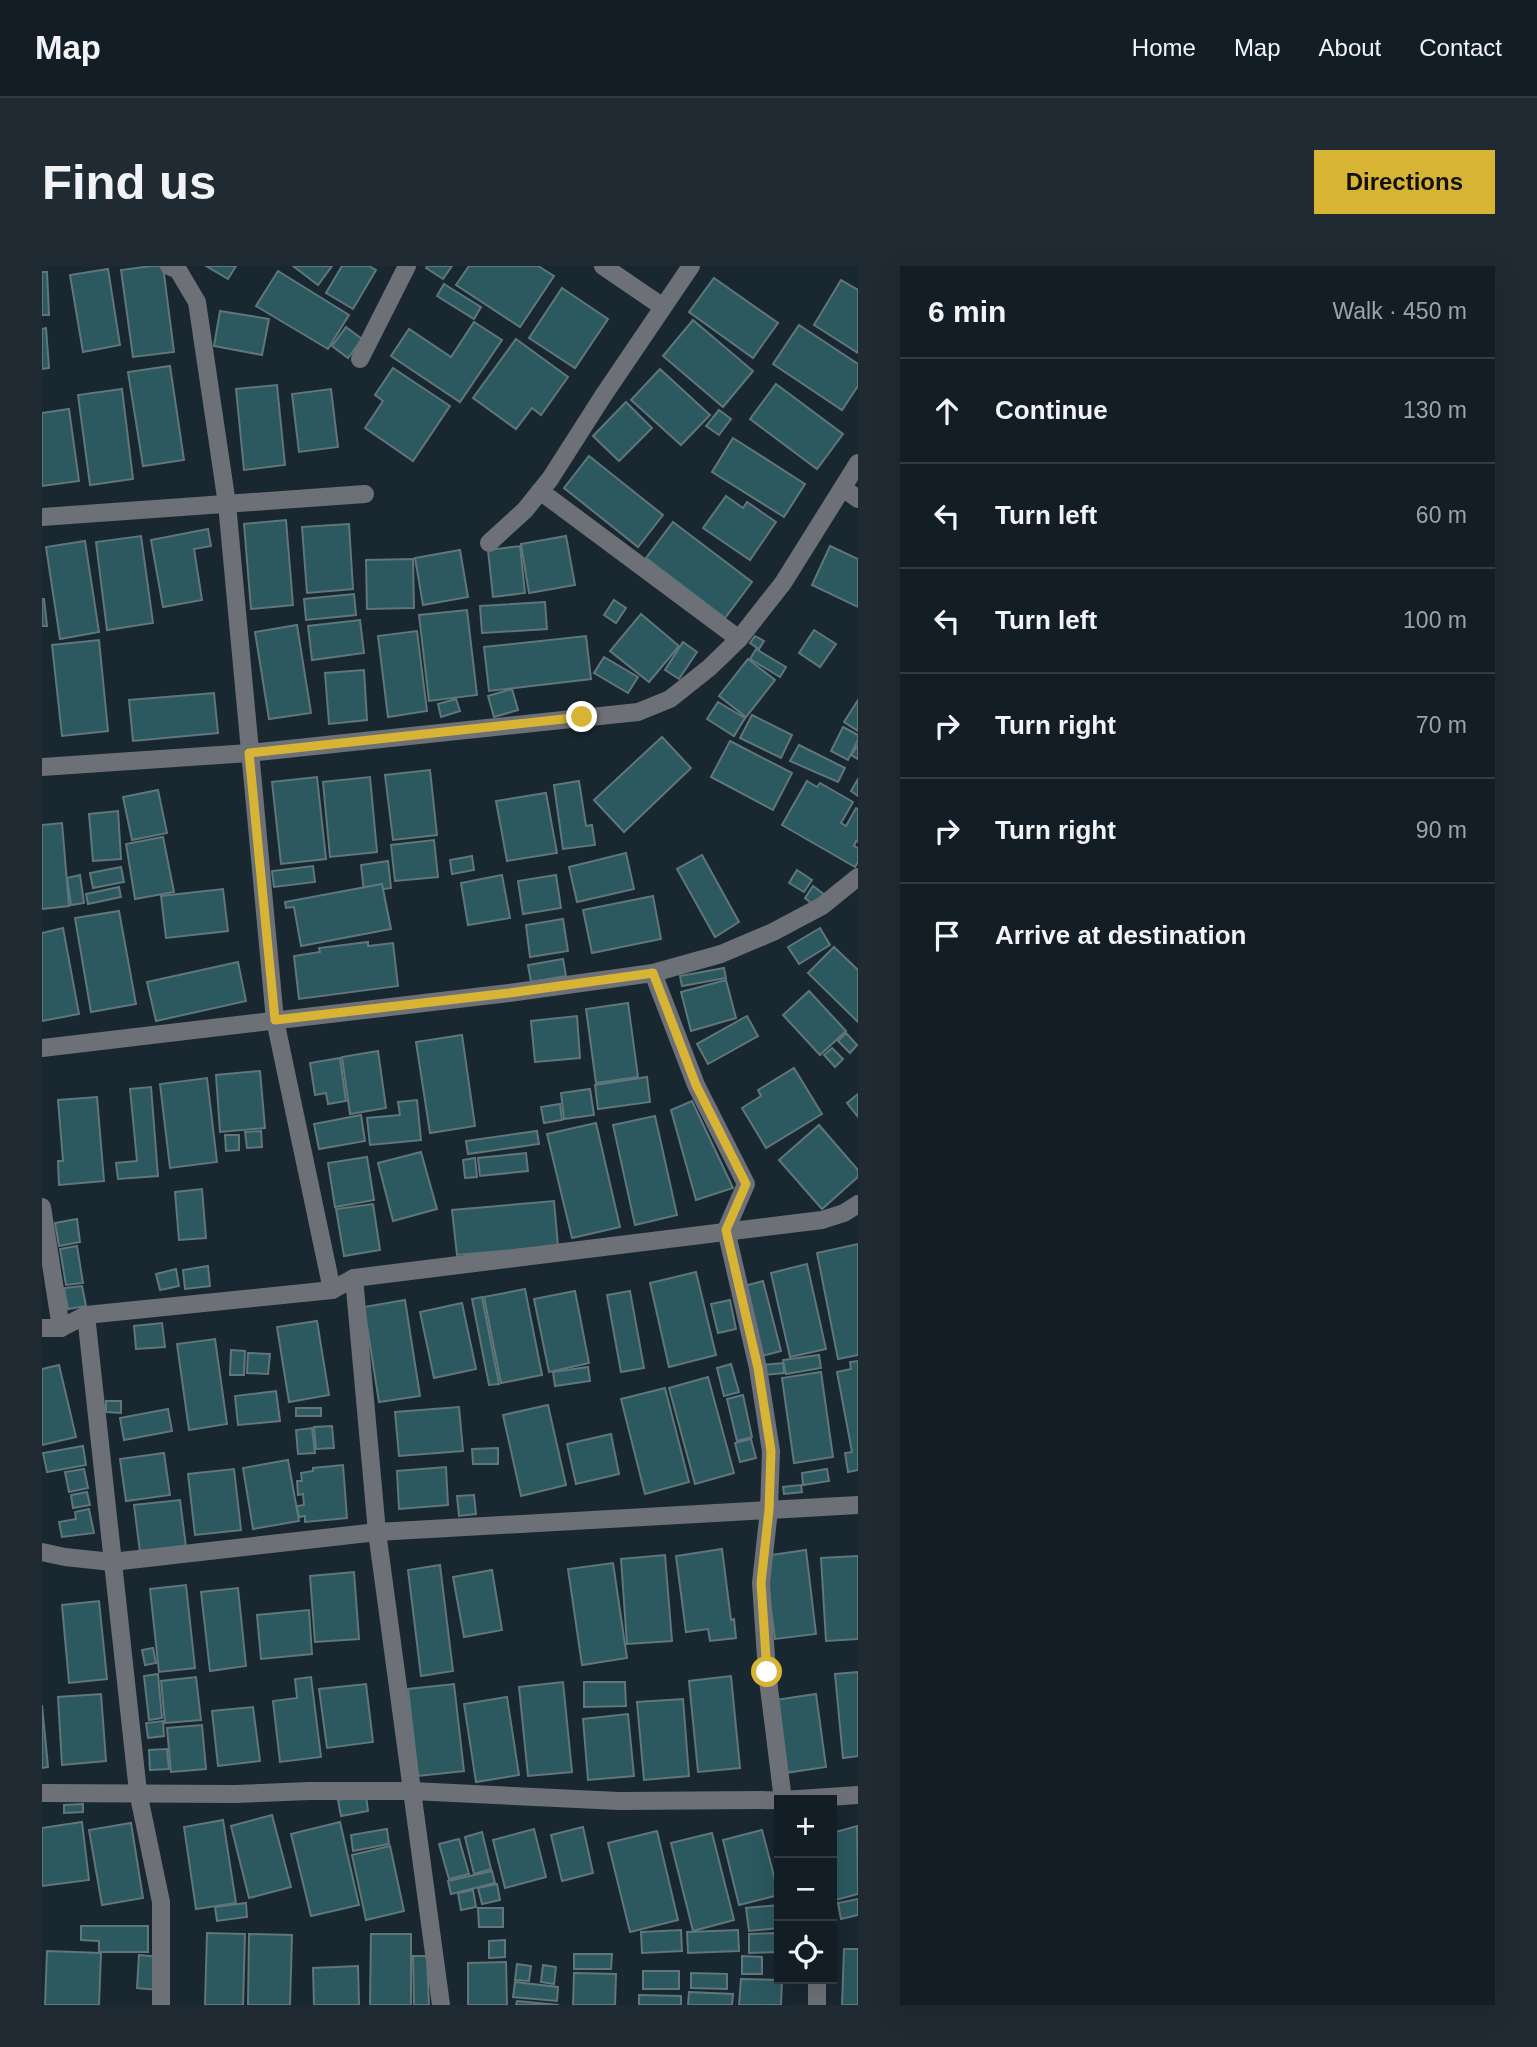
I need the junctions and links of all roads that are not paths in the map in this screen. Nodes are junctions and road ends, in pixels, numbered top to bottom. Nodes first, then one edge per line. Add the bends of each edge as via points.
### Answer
1 (169, 266) edge
2 (407, 266) edge
3 (603, 266) edge
4 (691, 266) edge
5 (663, 307) junction
6 (360, 359) dead end
7 (858, 463) edge
8 (843, 488) junction
9 (540, 491) junction
10 (365, 494) dead end
11 (858, 499) edge
12 (227, 504) junction
13 (42, 517) edge
14 (489, 543) dead end
15 (739, 639) junction
16 (249, 753) junction
17 (42, 767) edge
18 (858, 877) edge
19 (653, 973) junction
20 (275, 1020) junction
21 (42, 1048) edge
22 (858, 1204) edge
23 (42, 1208) edge
24 (726, 1230) junction
25 (354, 1278) junction
26 (332, 1290) junction
27 (86, 1315) junction
28 (42, 1328) edge
29 (61, 1328) junction
30 (858, 1505) edge
31 (769, 1510) junction
32 (377, 1532) junction
33 (42, 1552) edge
34 (112, 1562) junction
35 (412, 1791) junction
36 (138, 1792) junction
37 (42, 1793) edge
38 (782, 1795) edge
39 (858, 1795) edge
40 (837, 1796) edge
41 (774, 1800) edge
42 (817, 1984) edge
43 (161, 2005) edge
44 (441, 2005) edge
45 (817, 2005) edge

1 - 12 street via 178,270 197,302
2 - 6 street
3 - 5 street
4 - 5 street
5 - 9 street
7 - 8 street
8 - 11 street
8 - 15 street via 783,583
9 - 14 street
9 - 15 street
10 - 12 street
12 - 13 street
12 - 16 street
15 - 16 street via 670,699 638,712
16 - 17 street
16 - 20 street
18 - 19 street via 822,906 773,932 721,954
19 - 20 street
19 - 24 street via 696,1085 746,1184
20 - 21 street
20 - 26 street
22 - 24 street via 822,1220
23 - 29 street
24 - 25 street
24 - 31 street via 769,1437
25 - 26 street
25 - 32 street
26 - 27 street
27 - 29 street
27 - 34 street
28 - 29 street
30 - 31 street
31 - 32 street
31 - 38 street via 761,1583
32 - 34 street
32 - 35 street
33 - 34 street
34 - 36 street
35 - 36 street
35 - 41 street via 619,1801
35 - 44 street
36 - 37 street
36 - 43 street via 161,1902
39 - 40 street
42 - 45 street

